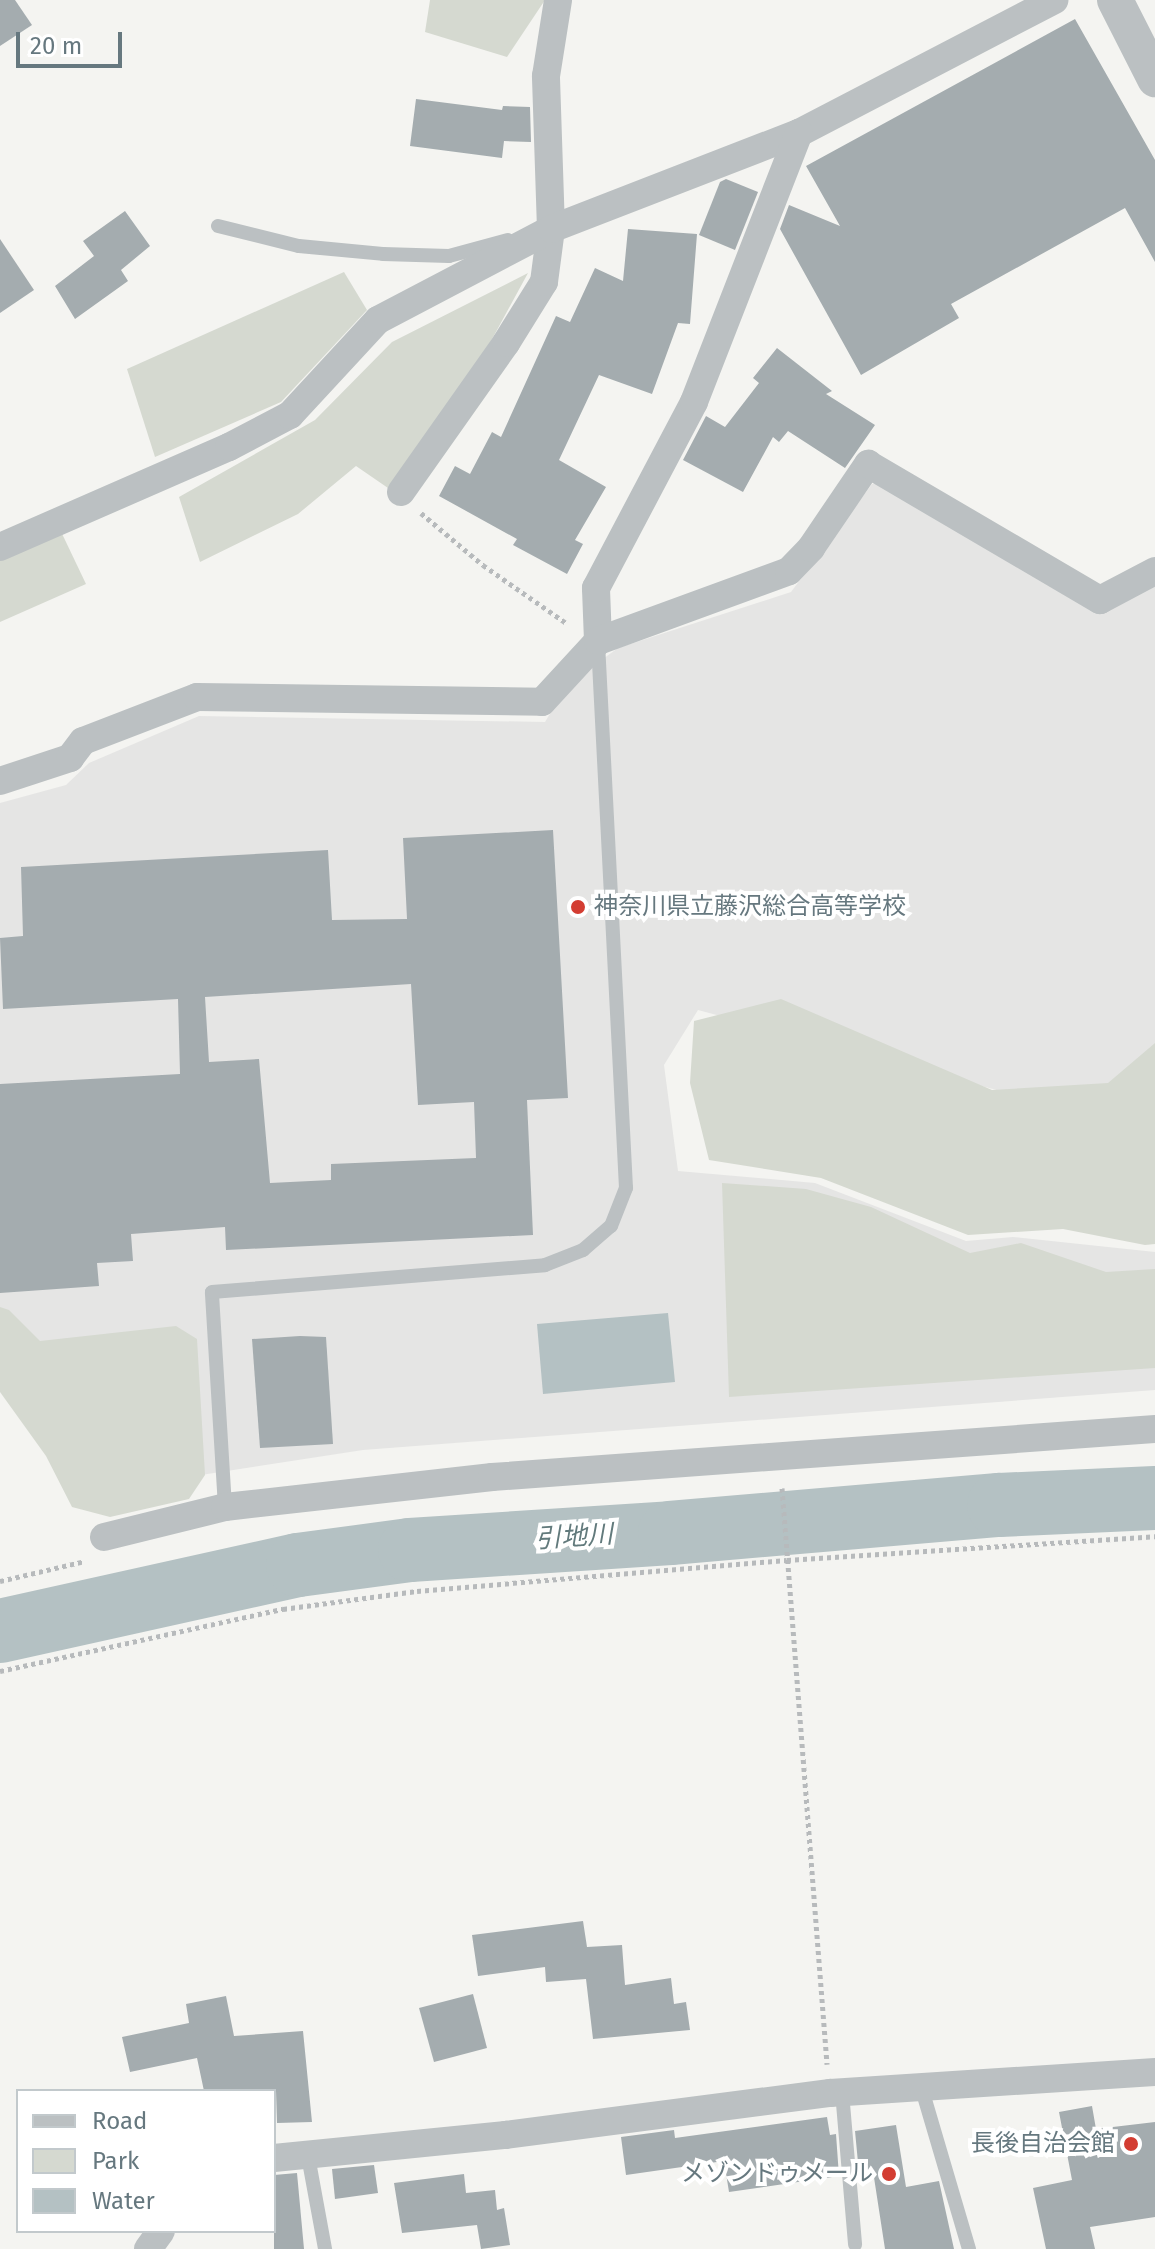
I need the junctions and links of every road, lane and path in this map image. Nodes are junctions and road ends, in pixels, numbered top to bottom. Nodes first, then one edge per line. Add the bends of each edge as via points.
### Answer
1 (558, 0) edge
2 (1054, 0) edge
3 (1115, 0) edge
4 (1155, 79) edge
5 (799, 133) junction
6 (218, 226) dead end
7 (551, 229) junction
8 (401, 492) joint
9 (0, 547) edge
10 (1155, 571) edge
11 (598, 641) junction
12 (0, 781) edge
13 (1155, 1429) edge
14 (782, 1483) dead end
15 (225, 1507) junction
16 (1155, 1536) edge
17 (104, 1537) joint
18 (787, 1557) junction
19 (0, 1581) edge
20 (0, 1671) edge
21 (1155, 2072) edge
22 (835, 2080) junction
23 (921, 2086) junction
24 (308, 2156) junction
25 (276, 2158) edge
26 (855, 2244) dead end
27 (325, 2249) edge
28 (969, 2249) edge

1 - 7 street via 546,76
2 - 5 street
3 - 4 street
5 - 7 street
5 - 11 street via 694,402 596,588
6 - 7 lane via 299,246 449,256
7 - 8 street via 544,282
7 - 9 street via 378,320 290,415
8 - 11 path via 483,565
10 - 11 street via 1100,600 868,464 811,548 789,571
11 - 12 street via 542,702 197,697 83,741 70,758
11 - 15 lane via 626,1188 611,1226 583,1250 545,1265 212,1292
13 - 15 street via 492,1477
14 - 18 path
15 - 17 street
16 - 18 path
17 - 19 path via 89,1560
18 - 20 path via 283,1609
18 - 22 path
21 - 23 street
22 - 23 street
22 - 24 street
22 - 26 lane
23 - 28 lane
24 - 25 street
24 - 27 lane

